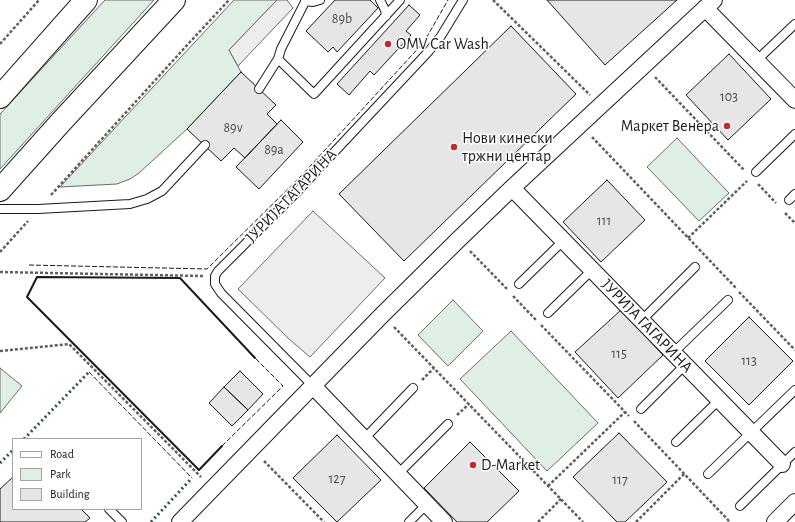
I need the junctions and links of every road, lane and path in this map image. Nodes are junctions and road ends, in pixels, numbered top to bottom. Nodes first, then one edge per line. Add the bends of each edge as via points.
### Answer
1 (39, 0) edge
2 (86, 0) edge
3 (174, 0) edge
4 (229, 0) edge
5 (320, 0) edge
6 (380, 0) edge
7 (463, 0) edge
8 (493, 0) edge
9 (305, 1) edge
10 (398, 1) edge
11 (710, 4) edge
12 (386, 16) junction
13 (795, 24) edge
14 (0, 44) edge
15 (278, 59) junction
16 (756, 61) junction
17 (644, 65) junction
18 (259, 89) dead end
19 (793, 95) edge
20 (0, 97) edge
21 (600, 106) junction
22 (580, 125) junction
23 (795, 134) edge
24 (205, 145) dead end
25 (754, 175) junction
26 (512, 188) junction
27 (0, 190) edge
28 (0, 209) edge
29 (38, 210) junction
30 (795, 223) edge
31 (688, 238) junction
32 (459, 239) junction
33 (563, 241) junction
34 (0, 252) edge
35 (695, 268) dead end
36 (592, 270) junction
37 (0, 272) edge
38 (215, 276) junction
39 (519, 284) dead end
40 (728, 300) dead end
41 (548, 313) dead end
42 (382, 316) junction
43 (641, 321) junction
44 (795, 350) edge
45 (0, 351) edge
46 (673, 353) junction
47 (685, 365) junction
48 (314, 387) junction
49 (413, 388) dead end
50 (795, 390) edge
51 (719, 400) junction
52 (641, 409) dead end
53 (625, 412) junction
54 (448, 424) dead end
55 (750, 432) junction
56 (364, 439) junction
57 (676, 442) dead end
58 (252, 449) junction
59 (795, 452) edge
60 (782, 464) junction
61 (685, 473) junction
62 (398, 474) junction
63 (708, 474) dead end
64 (548, 486) junction
65 (213, 488) junction
66 (561, 499) junction
67 (795, 502) edge
68 (427, 504) junction
69 (740, 506) dead end
70 (110, 510) edge
71 (122, 522) edge
72 (180, 522) edge
73 (324, 522) edge
74 (409, 522) edge
75 (444, 522) edge
76 (538, 522) edge
77 (583, 522) edge
78 (636, 522) edge
79 (730, 522) edge
80 (775, 522) edge

1 - 14 path
2 - 20 main road
3 - 27 main road
4 - 29 path
5 - 9 lane
6 - 12 lane
7 - 38 lane, ЈУРИЈА ГАГАРИНА via 429,51
8 - 21 path
9 - 15 lane
10 - 12 lane
11 - 16 street
11 - 17 street
12 - 15 lane via 314,94
13 - 16 lane
15 - 18 lane
16 - 19 street
17 - 21 street
17 - 25 path
21 - 22 street
22 - 26 street
22 - 31 path
23 - 25 lane
24 - 29 lane via 162,191 147,199 130,204
25 - 30 path
25 - 31 path
26 - 32 street
26 - 33 street, ЈУРИЈА ГАГАРИНА
28 - 29 lane
29 - 34 path
31 - 44 path
32 - 42 street
32 - 53 path
33 - 36 street, ЈУРИЈА ГАГАРИНА
33 - 39 lane
35 - 43 lane
36 - 41 lane
36 - 43 street, ЈУРИЈА ГАГАРИНА
37 - 38 path
38 - 48 lane via 215,284 221,293
40 - 46 lane
42 - 48 street
42 - 64 path
43 - 46 street, ЈУРИЈА ГАГАРИНА
45 - 65 path via 69,344
46 - 47 street, ЈУРИЈА ГАГАРИНА
47 - 51 street, ЈУРИЈА ГАГАРИНА
47 - 52 lane
48 - 56 street
48 - 58 street
49 - 56 lane
50 - 55 lane
51 - 55 street, ЈУРИЈА ГАГАРИНА
51 - 57 lane
53 - 61 path
53 - 64 path
54 - 62 lane
55 - 60 street, ЈУРИЈА ГАГАРИНА
55 - 63 lane
56 - 62 street
58 - 65 street
58 - 73 path
59 - 60 lane
60 - 69 lane
61 - 78 path
61 - 79 path
62 - 68 street
64 - 66 path
65 - 72 street
66 - 76 path
66 - 77 path
67 - 80 street
68 - 74 lane
68 - 75 street
70 - 71 lane

